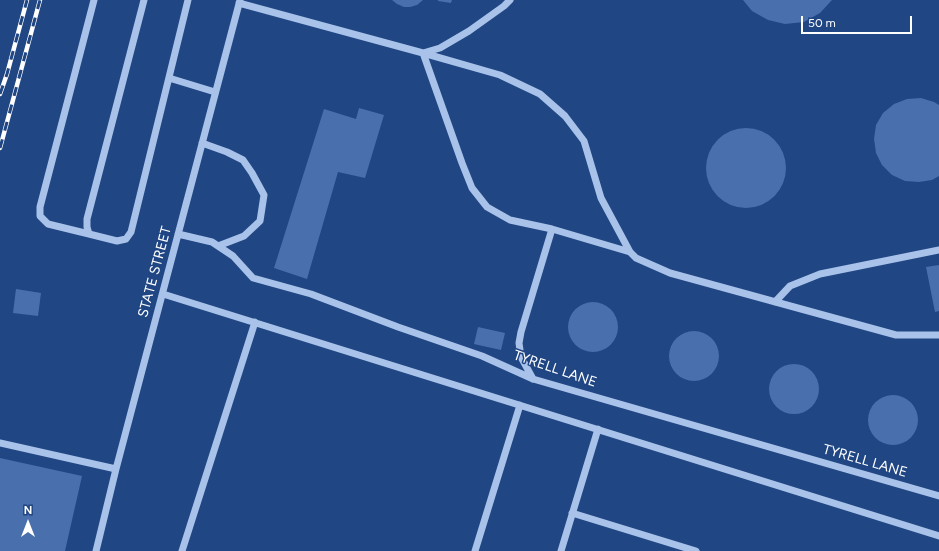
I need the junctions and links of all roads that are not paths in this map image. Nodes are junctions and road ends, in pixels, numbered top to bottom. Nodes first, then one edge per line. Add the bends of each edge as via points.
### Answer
1 (94, 0) edge
2 (144, 0) edge
3 (188, 0) edge
4 (510, 0) edge
5 (240, 1) edge
6 (423, 53) junction
7 (169, 78) junction
8 (215, 92) junction
9 (202, 143) junction
10 (552, 229) junction
11 (89, 234) junction
12 (178, 234) junction
13 (218, 246) junction
14 (939, 250) edge
15 (630, 252) junction
16 (163, 294) junction
17 (775, 302) junction
18 (255, 322) junction
19 (939, 336) edge
20 (533, 379) junction
21 (520, 405) junction
22 (598, 430) junction
23 (0, 442) edge
24 (116, 469) junction
25 (939, 496) edge
26 (572, 513) junction
27 (939, 536) edge
28 (96, 551) edge
29 (182, 551) edge
30 (475, 551) edge
31 (561, 551) edge
32 (696, 551) edge

1 - 11 street via 40,207 40,216 48,224
2 - 11 street via 86,220
3 - 7 street
4 - 6 street via 469,31 440,48
5 - 6 street
5 - 8 street, STATE STREET
6 - 10 street via 472,188 487,207 510,220
6 - 15 street via 500,75 540,94 565,116 584,141 601,198
7 - 8 street
7 - 11 street via 132,232 126,239 117,241
8 - 9 street, STATE STREET
9 - 12 street, STATE STREET
9 - 13 street via 243,160 264,195 260,221 244,236
10 - 15 street
10 - 20 street via 519,343 521,357
12 - 13 street, TYRELL LANE via 212,242
12 - 16 street, STATE STREET
13 - 20 street, TYRELL LANE via 233,256 252,278 311,294 482,356
14 - 17 street via 820,274 790,286
15 - 17 street via 636,258 670,273
16 - 18 street
16 - 24 street, STATE STREET
17 - 19 street via 896,336
18 - 21 street
18 - 29 street
20 - 25 street, TYRELL LANE
21 - 22 street
21 - 30 street
22 - 26 street
22 - 27 street
23 - 24 street
24 - 28 street, STATE STREET
26 - 31 street
26 - 32 street

